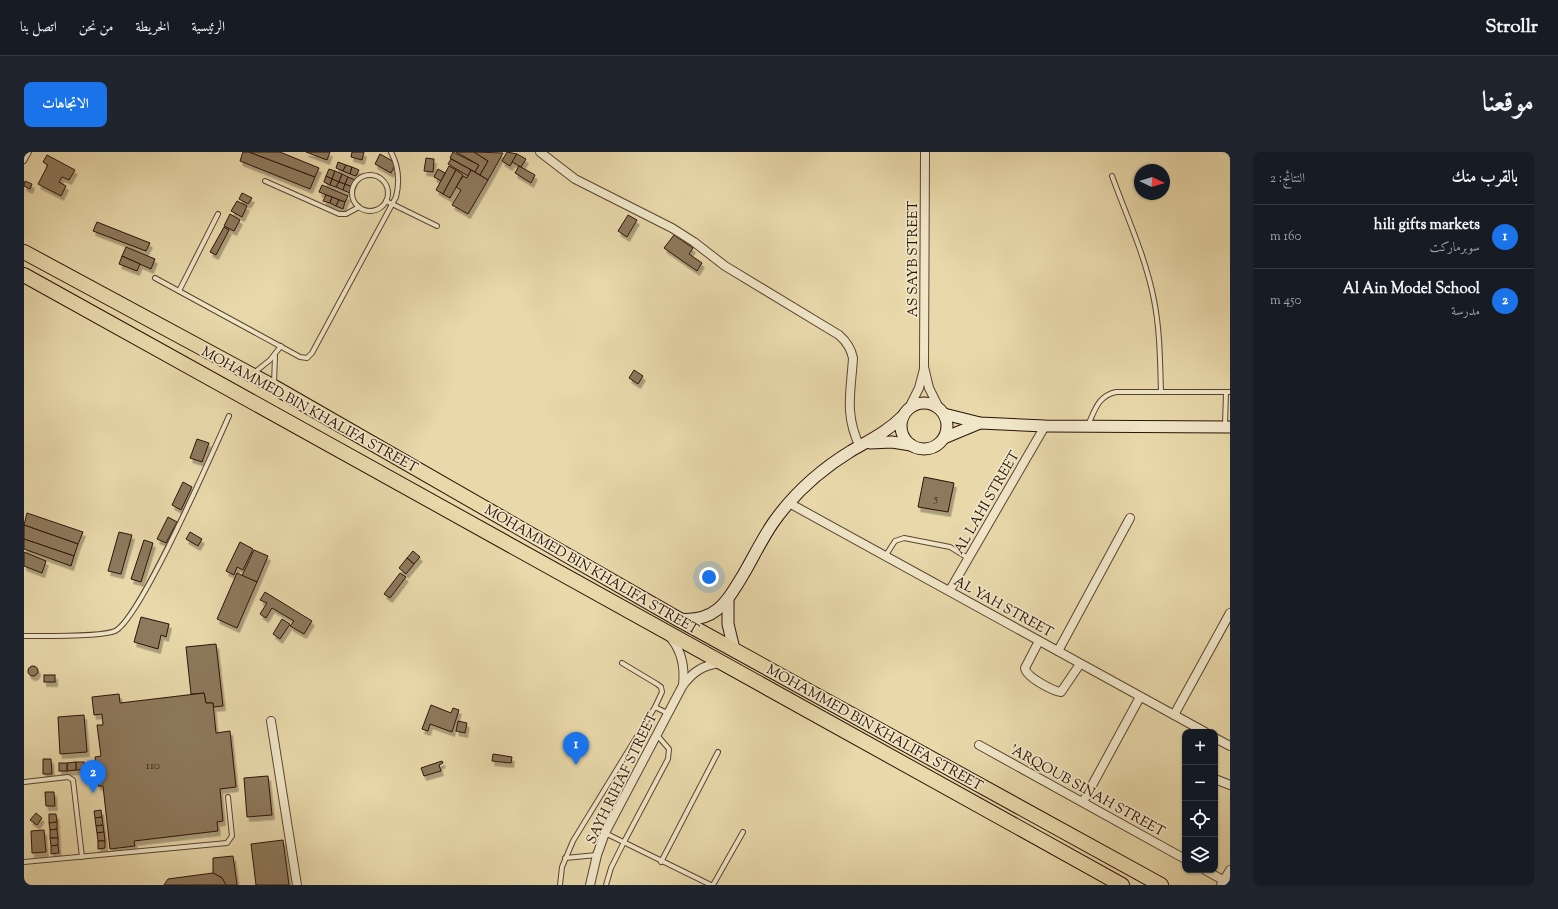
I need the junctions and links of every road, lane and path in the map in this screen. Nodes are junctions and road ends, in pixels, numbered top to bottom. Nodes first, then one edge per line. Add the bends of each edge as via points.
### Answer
1 (29, 152) edge
2 (392, 152) edge
3 (540, 152) edge
4 (924, 152) edge
5 (24, 160) edge
6 (1112, 176) dead end
7 (265, 180) dead end
8 (386, 201) junction
9 (393, 204) junction
10 (359, 207) junction
11 (218, 214) dead end
12 (437, 226) dead end
13 (24, 252) edge
14 (24, 275) edge
15 (155, 278) dead end
16 (179, 290) junction
17 (280, 346) junction
18 (276, 354) junction
19 (924, 367) junction
20 (249, 374) junction
21 (274, 387) junction
22 (1161, 392) junction
23 (1228, 392) edge
24 (941, 411) junction
25 (906, 412) junction
26 (229, 416) dead end
27 (980, 424) junction
28 (1044, 426) junction
29 (1088, 426) junction
30 (1228, 427) edge
31 (944, 438) junction
32 (910, 445) junction
33 (862, 446) junction
34 (789, 503) junction
35 (1130, 518) dead end
36 (886, 555) junction
37 (968, 558) junction
38 (950, 590) junction
39 (728, 599) junction
40 (1230, 613) edge
41 (678, 619) junction
42 (666, 632) junction
43 (24, 636) edge
44 (1039, 641) junction
45 (734, 649) junction
46 (1058, 651) junction
47 (622, 663) dead end
48 (720, 663) junction
49 (1080, 664) junction
50 (683, 685) junction
51 (1140, 696) junction
52 (655, 707) junction
53 (667, 713) junction
54 (1174, 715) junction
55 (271, 721) dead end
56 (1199, 729) edge
57 (657, 735) junction
58 (1218, 740) edge
59 (979, 744) dead end
60 (1230, 746) edge
61 (718, 752) dead end
62 (1218, 780) edge
63 (24, 782) edge
64 (1230, 785) edge
65 (228, 797) dead end
66 (1083, 802) junction
67 (743, 832) dead end
68 (605, 833) junction
69 (624, 842) junction
70 (597, 855) junction
71 (82, 857) junction
72 (1182, 857) edge
73 (565, 858) junction
74 (24, 862) edge
75 (662, 862) junction
76 (1230, 870) edge
77 (1209, 873) edge
78 (1224, 884) edge
79 (297, 885) edge
80 (560, 885) edge
81 (590, 885) edge
82 (606, 885) edge
83 (712, 885) edge
84 (1122, 885) edge
85 (1161, 885) edge

1 - 5 lane
2 - 9 lane via 399,181
3 - 33 street via 575,179 672,228 726,266 846,341 853,358 850,417 853,433
4 - 19 street, AS SAYB STREET
6 - 22 lane via 1151,285 1158,331
7 - 10 lane via 340,214 346,214
8 - 9 lane
8 - 10 lane via 374,210
8 - 10 lane via 388,191 384,181 376,176 366,175 357,180 352,189 353,199
9 - 12 lane
9 - 17 lane via 310,356 304,358
11 - 16 lane
13 - 20 highway, MOHAMMED BIN KHALIFA STREET
14 - 42 highway, MOHAMMED BIN KHALIFA STREET
15 - 16 lane
16 - 17 lane
17 - 18 lane
18 - 20 lane via 264,366
18 - 21 lane
19 - 24 street, AS SAYB STREET via 929,388
19 - 25 street, AS SAYB STREET via 919,388
20 - 21 highway, MOHAMMED BIN KHALIFA STREET
21 - 41 highway, MOHAMMED BIN KHALIFA STREET
22 - 23 lane
22 - 29 lane via 1108,394 1099,401
23 - 30 lane
24 - 25 street via 927,402 914,404
24 - 27 street
24 - 31 street via 947,426
25 - 32 street via 902,432
25 - 33 street via 889,429
26 - 43 lane via 150,583 120,628 106,634
27 - 28 street
27 - 31 street
28 - 29 street
28 - 37 street, AL LAHI STREET
29 - 30 street
31 - 32 street via 929,448 922,449
32 - 33 street via 887,442
33 - 34 street via 824,469
34 - 36 street, AL YAH STREET
34 - 39 street
35 - 46 street
36 - 37 lane via 895,541 904,538 950,547
36 - 38 street, AL YAH STREET
37 - 38 street, AL LAHI STREET
38 - 44 street, AL YAH STREET
39 - 41 street via 717,611 702,618
39 - 45 street via 728,624
40 - 54 street
41 - 45 highway, MOHAMMED BIN KHALIFA STREET
42 - 48 highway, MOHAMMED BIN KHALIFA STREET
42 - 50 street, SAYH RIHAF STREET via 681,656 684,666
44 - 46 street, AL YAH STREET
44 - 49 street via 1025,668 1026,673 1056,691 1061,692
45 - 85 highway, MOHAMMED BIN KHALIFA STREET
46 - 49 street, AL YAH STREET
47 - 52 lane via 661,687 662,692
48 - 50 street, SAYH RIHAF STREET via 702,667
48 - 84 highway, MOHAMMED BIN KHALIFA STREET
49 - 51 street, AL YAH STREET
50 - 53 street, SAYH RIHAF STREET
51 - 54 street, AL YAH STREET
51 - 66 street
52 - 53 lane
52 - 73 lane
53 - 57 street, SAYH RIHAF STREET
54 - 56 street, AL YAH STREET
55 - 79 street
57 - 68 street, SAYH RIHAF STREET
57 - 69 lane via 669,749 668,759
58 - 60 street
59 - 66 street, 'ARQOUB SINAH STREET
61 - 75 lane
62 - 64 street
63 - 71 lane via 68,777 73,780
65 - 71 lane via 232,836 227,843
66 - 72 street, 'ARQOUB SINAH STREET
67 - 83 lane
68 - 69 lane
68 - 70 street, SAYH RIHAF STREET
69 - 75 lane
69 - 82 lane
70 - 73 lane
70 - 81 street, SAYH RIHAF STREET
71 - 74 lane
73 - 80 lane
75 - 83 lane
76 - 78 street
77 - 78 street

